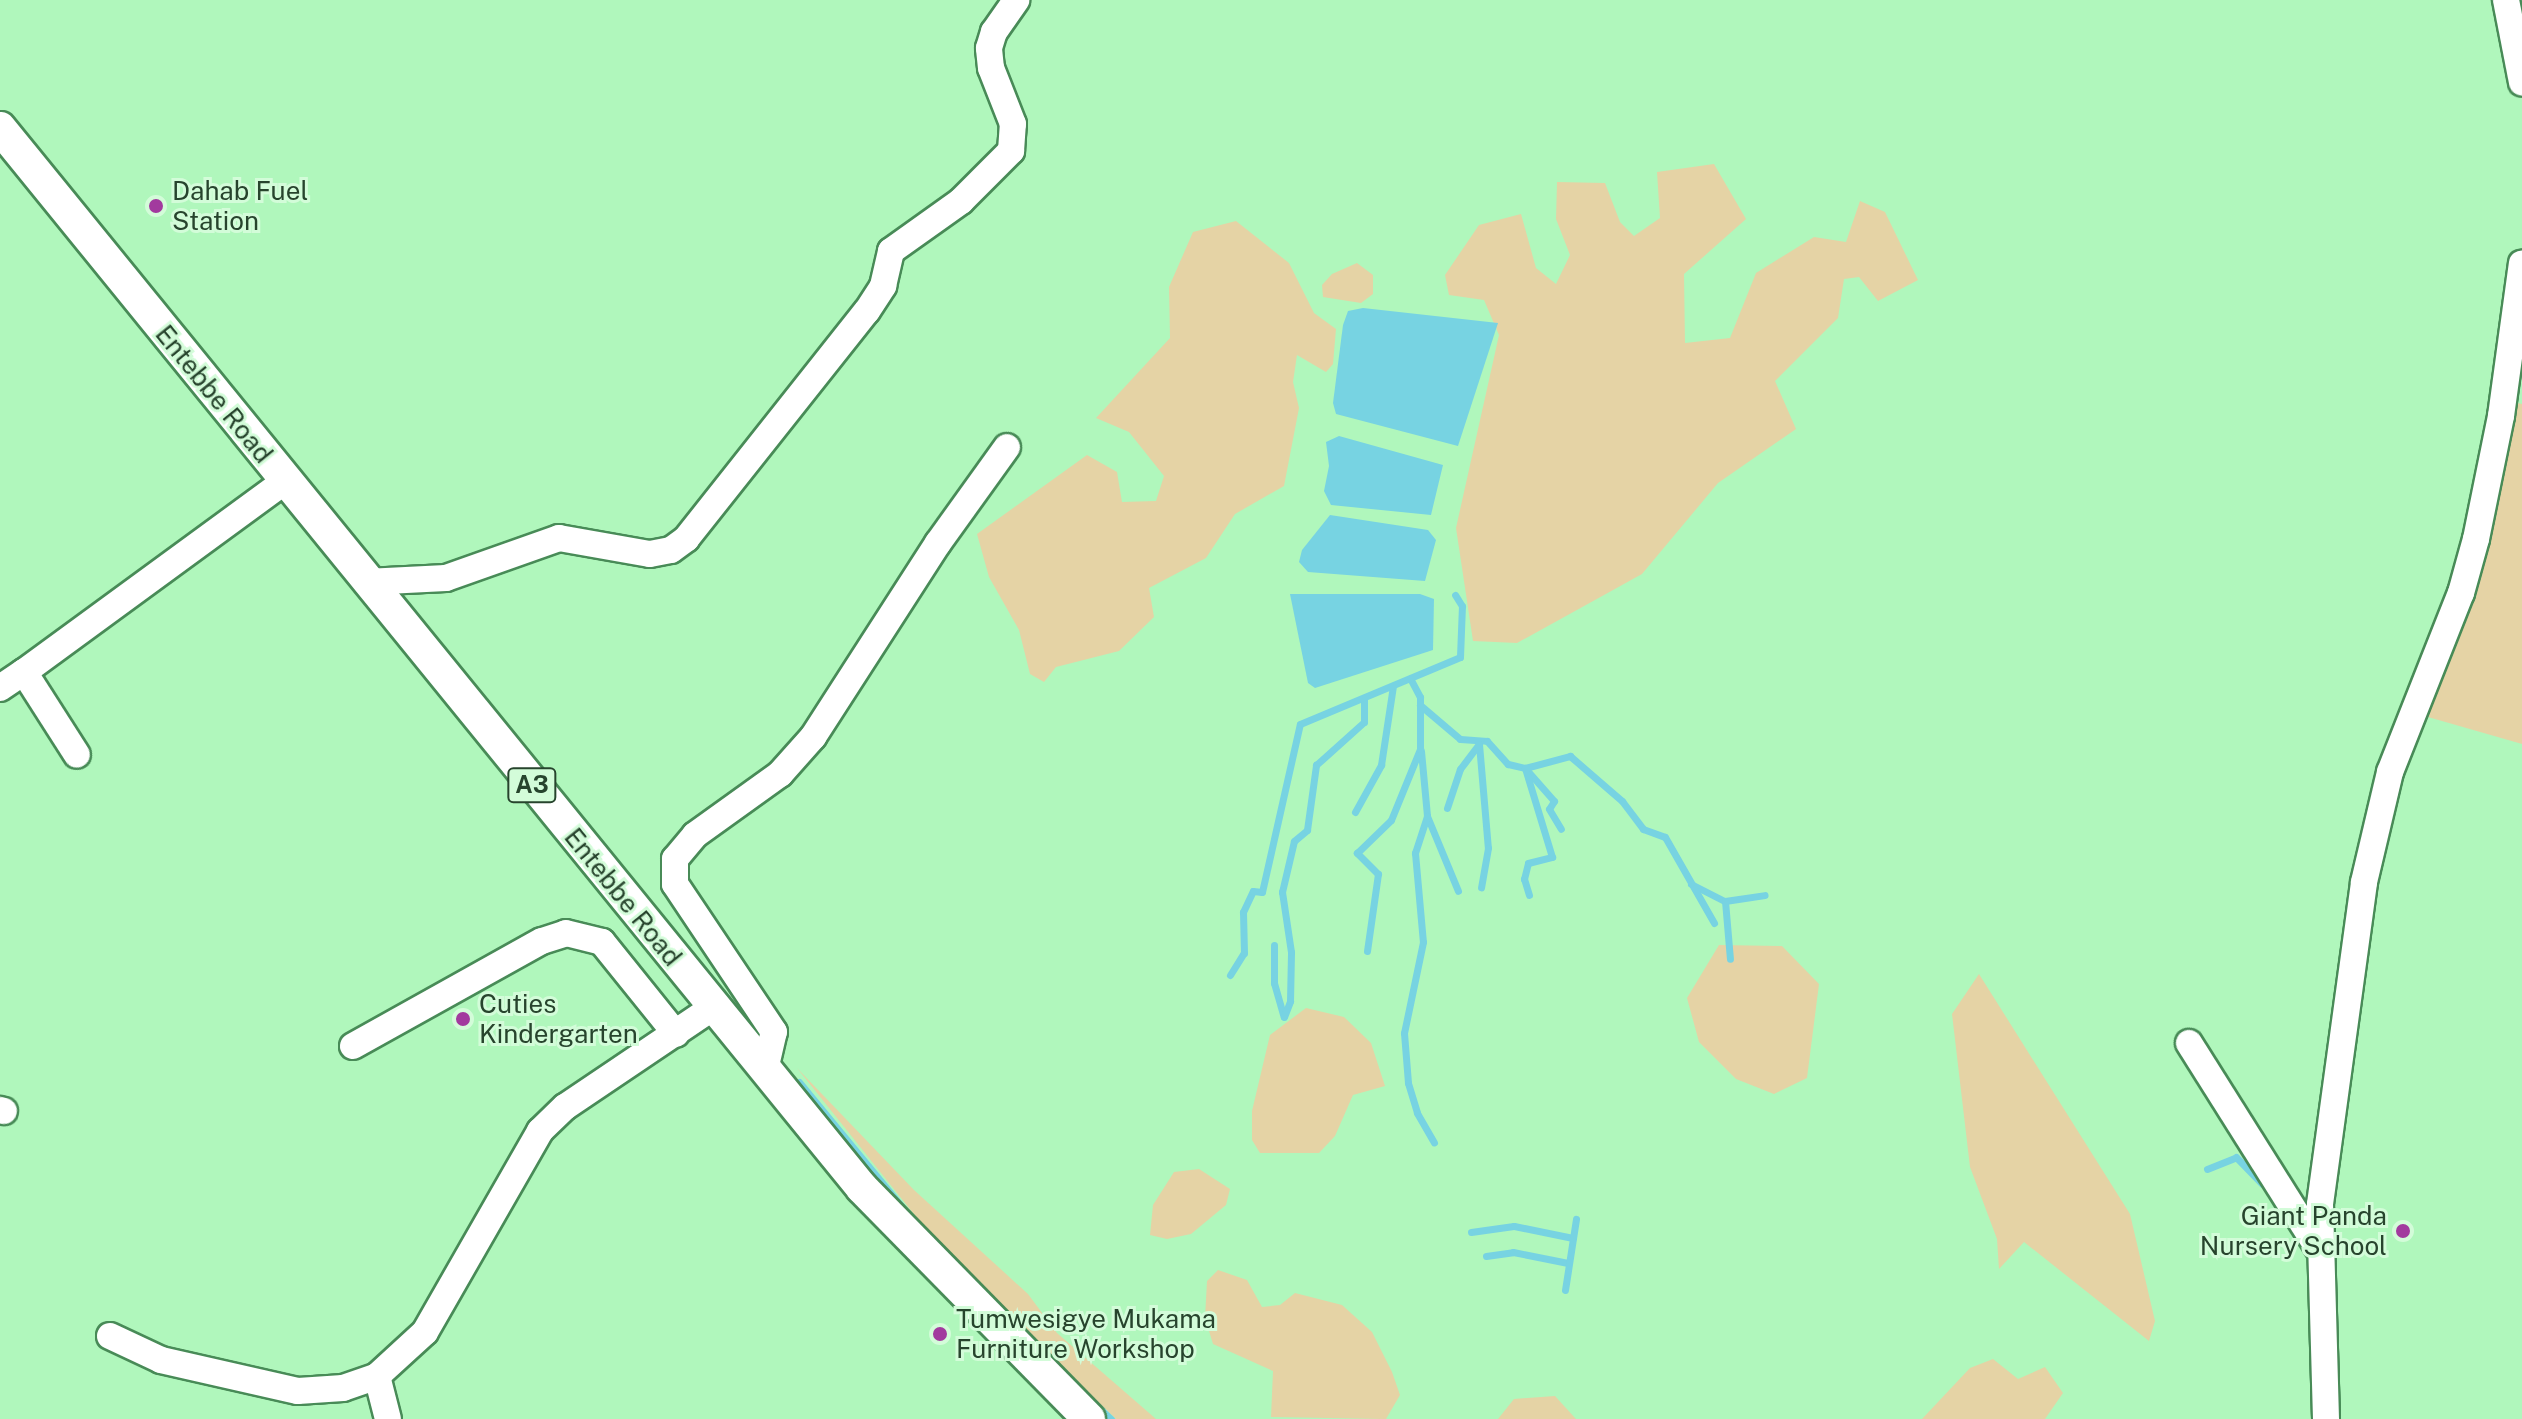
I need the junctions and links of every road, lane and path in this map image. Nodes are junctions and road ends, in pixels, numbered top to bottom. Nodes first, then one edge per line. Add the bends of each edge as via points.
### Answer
1 (1016, 0) edge
2 (2506, 0) edge
3 (2522, 82) edge
4 (0, 128) edge
5 (2522, 263) edge
6 (1007, 447) dead end
7 (285, 481) junction
8 (366, 582) junction
9 (24, 672) junction
10 (0, 688) edge
11 (77, 755) dead end
12 (713, 1007) junction
13 (676, 1034) junction
14 (2189, 1043) dead end
15 (353, 1046) dead end
16 (765, 1070) junction
17 (2321, 1253) junction
18 (110, 1336) dead end
19 (377, 1376) junction
20 (388, 1419) edge
21 (1089, 1419) edge
22 (2326, 1419) edge

1 - 8 street via 989,48 991,68 1013,124 1011,151 961,201 891,251 883,286 867,311 686,539 671,550 650,554 559,538 456,575
2 - 3 street
4 - 7 main road, Entebbe Road / A3
5 - 17 street via 2501,416 2476,539 2373,831 2334,1087 2320,1204
6 - 16 street via 942,536 813,737 780,774 695,835 675,859 675,884 774,1032
7 - 8 main road, Entebbe Road / A3
7 - 9 street
8 - 12 main road, Entebbe Road / A3
9 - 10 street
9 - 11 street
12 - 13 street
12 - 16 main road, Entebbe Road / A3
13 - 15 street via 602,942 566,933 542,941
13 - 19 street via 565,1107 540,1131 425,1332
14 - 17 street
16 - 21 main road, Entebbe Road / A3 via 862,1188
17 - 22 street
18 - 19 street via 161,1360 298,1391 343,1388
19 - 20 street

